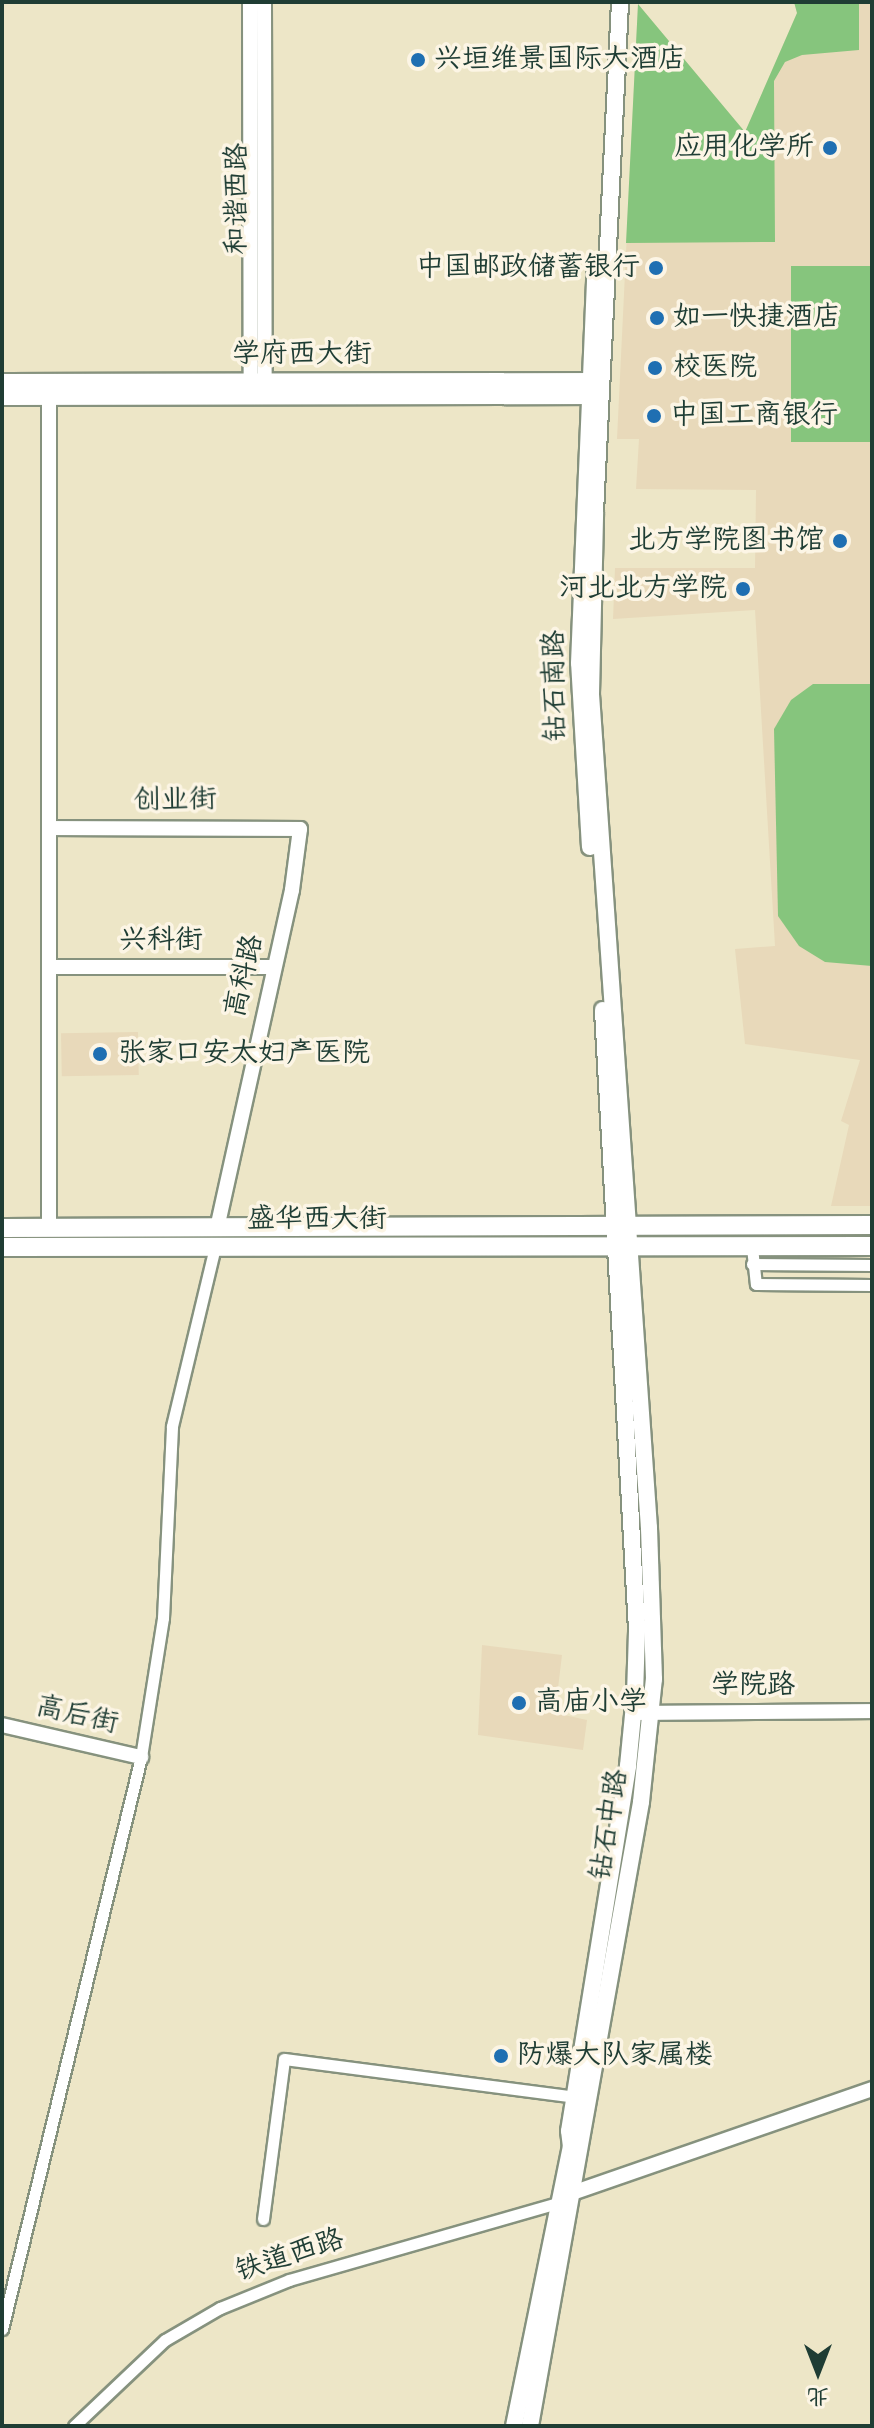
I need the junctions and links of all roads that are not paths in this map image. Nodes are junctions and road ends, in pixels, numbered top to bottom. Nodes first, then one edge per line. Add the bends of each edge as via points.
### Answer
1 (250, 2) edge
2 (264, 2) edge
3 (609, 2) edge
4 (620, 2) edge
5 (2, 382) edge
6 (596, 388) junction
7 (258, 389) junction
8 (2, 397) edge
9 (49, 397) junction
10 (49, 828) junction
11 (300, 829) joint
12 (49, 967) junction
13 (274, 967) junction
14 (622, 1225) junction
15 (872, 1225) edge
16 (419, 1227) junction
17 (2, 1228) edge
18 (49, 1228) junction
19 (217, 1228) junction
20 (872, 1246) edge
21 (2, 1247) edge
22 (215, 1247) junction
23 (624, 1247) junction
24 (419, 1248) junction
25 (757, 1252) junction
26 (872, 1265) edge
27 (872, 1285) edge
28 (872, 1711) edge
29 (633, 1713) junction
30 (652, 1713) junction
31 (2, 1725) edge
32 (141, 1757) junction
33 (872, 2089) edge
34 (575, 2097) junction
35 (565, 2198) junction
36 (263, 2219) dead end
37 (2, 2329) edge
38 (74, 2426) edge
39 (514, 2426) edge
40 (530, 2426) edge

1 - 7 street, 和谐西路
2 - 7 street, 和谐西路
3 - 6 main road, 钻石南路
4 - 6 main road, 钻石南路
5 - 7 main road, 学府西大街
6 - 7 main road, 学府西大街
6 - 14 main road, 钻石南路 via 591,694
7 - 9 main road, 学府西大街
8 - 9 main road, 学府西大街
9 - 10 street
10 - 11 street, 创业街
10 - 12 street
11 - 13 street, 高科路
12 - 13 street, 兴科街
12 - 18 street
13 - 19 street, 高科路
14 - 15 main road, 盛华西大街
14 - 16 main road, 盛华西大街
14 - 23 main road, 钻石中路
16 - 19 main road, 盛华西大街
16 - 24 main road
17 - 18 main road, 盛华西大街
18 - 19 main road, 盛华西大街
20 - 25 main road
21 - 22 main road, 盛华西大街
22 - 24 main road, 盛华西大街
22 - 32 street via 172,1426 163,1618
23 - 24 main road, 盛华西大街
23 - 25 main road, 盛华西大街
23 - 29 main road, 钻石中路 via 637,1630
23 - 30 main road, 钻石中路 via 653,1601
25 - 26 street
25 - 27 street via 752,1278 763,1286
28 - 30 street, 学院路
29 - 30 street, 学院路
29 - 34 main road, 钻石中路
30 - 35 main road, 钻石中路
31 - 32 street, 高后街
32 - 37 street
33 - 35 street, 铁道西路
34 - 35 main road, 钻石中路
34 - 36 street via 284,2059
35 - 38 street, 铁道西路 via 289,2280 220,2308 165,2340
35 - 39 main road, 钻石中路
35 - 40 main road, 钻石中路

